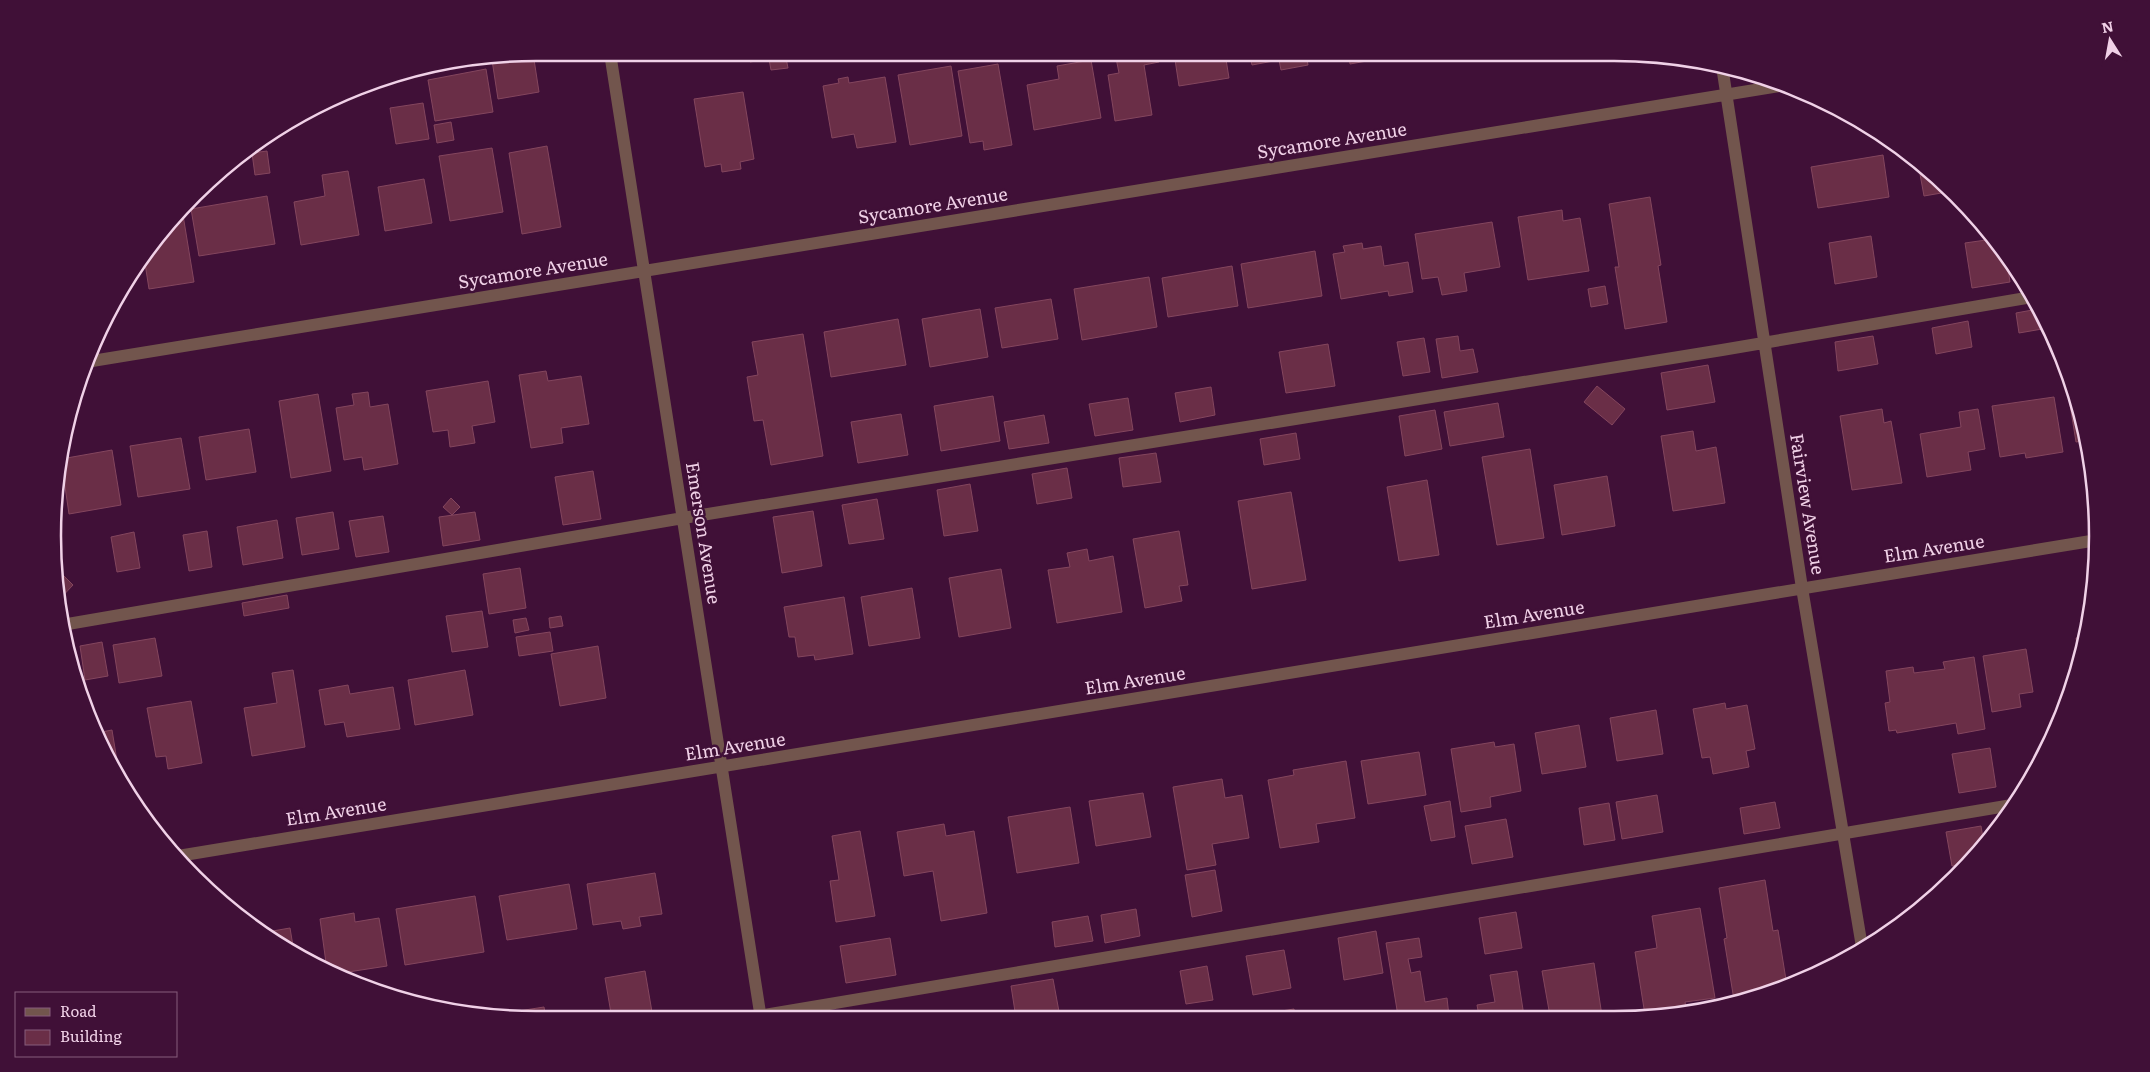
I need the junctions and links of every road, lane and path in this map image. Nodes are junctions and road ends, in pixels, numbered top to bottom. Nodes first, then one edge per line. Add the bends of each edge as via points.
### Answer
1 (611, 61) edge
2 (1723, 74) edge
3 (1771, 87) edge
4 (1726, 95) junction
5 (645, 270) junction
6 (2024, 297) edge
7 (1764, 343) junction
8 (94, 361) edge
9 (683, 518) junction
10 (2089, 541) edge
11 (1802, 588) junction
12 (69, 624) edge
13 (722, 767) junction
14 (2005, 806) edge
15 (1842, 833) junction
16 (184, 855) edge
17 (1861, 941) edge
18 (760, 1011) edge
19 (796, 1011) edge

1 - 5 street, Emerson Avenue
2 - 4 street, Fairview Avenue
3 - 4 street, Sycamore Avenue
4 - 5 street, Sycamore Avenue
4 - 7 street, Fairview Avenue
5 - 8 street, Sycamore Avenue
5 - 9 street, Emerson Avenue
6 - 7 street
7 - 9 street
7 - 11 street, Fairview Avenue
9 - 12 street
9 - 13 street, Emerson Avenue
10 - 11 street, Elm Avenue
11 - 13 street, Elm Avenue
11 - 15 street, Fairview Avenue
13 - 16 street, Elm Avenue
13 - 18 street, Emerson Avenue
14 - 15 street
15 - 17 street, Fairview Avenue
15 - 19 street

